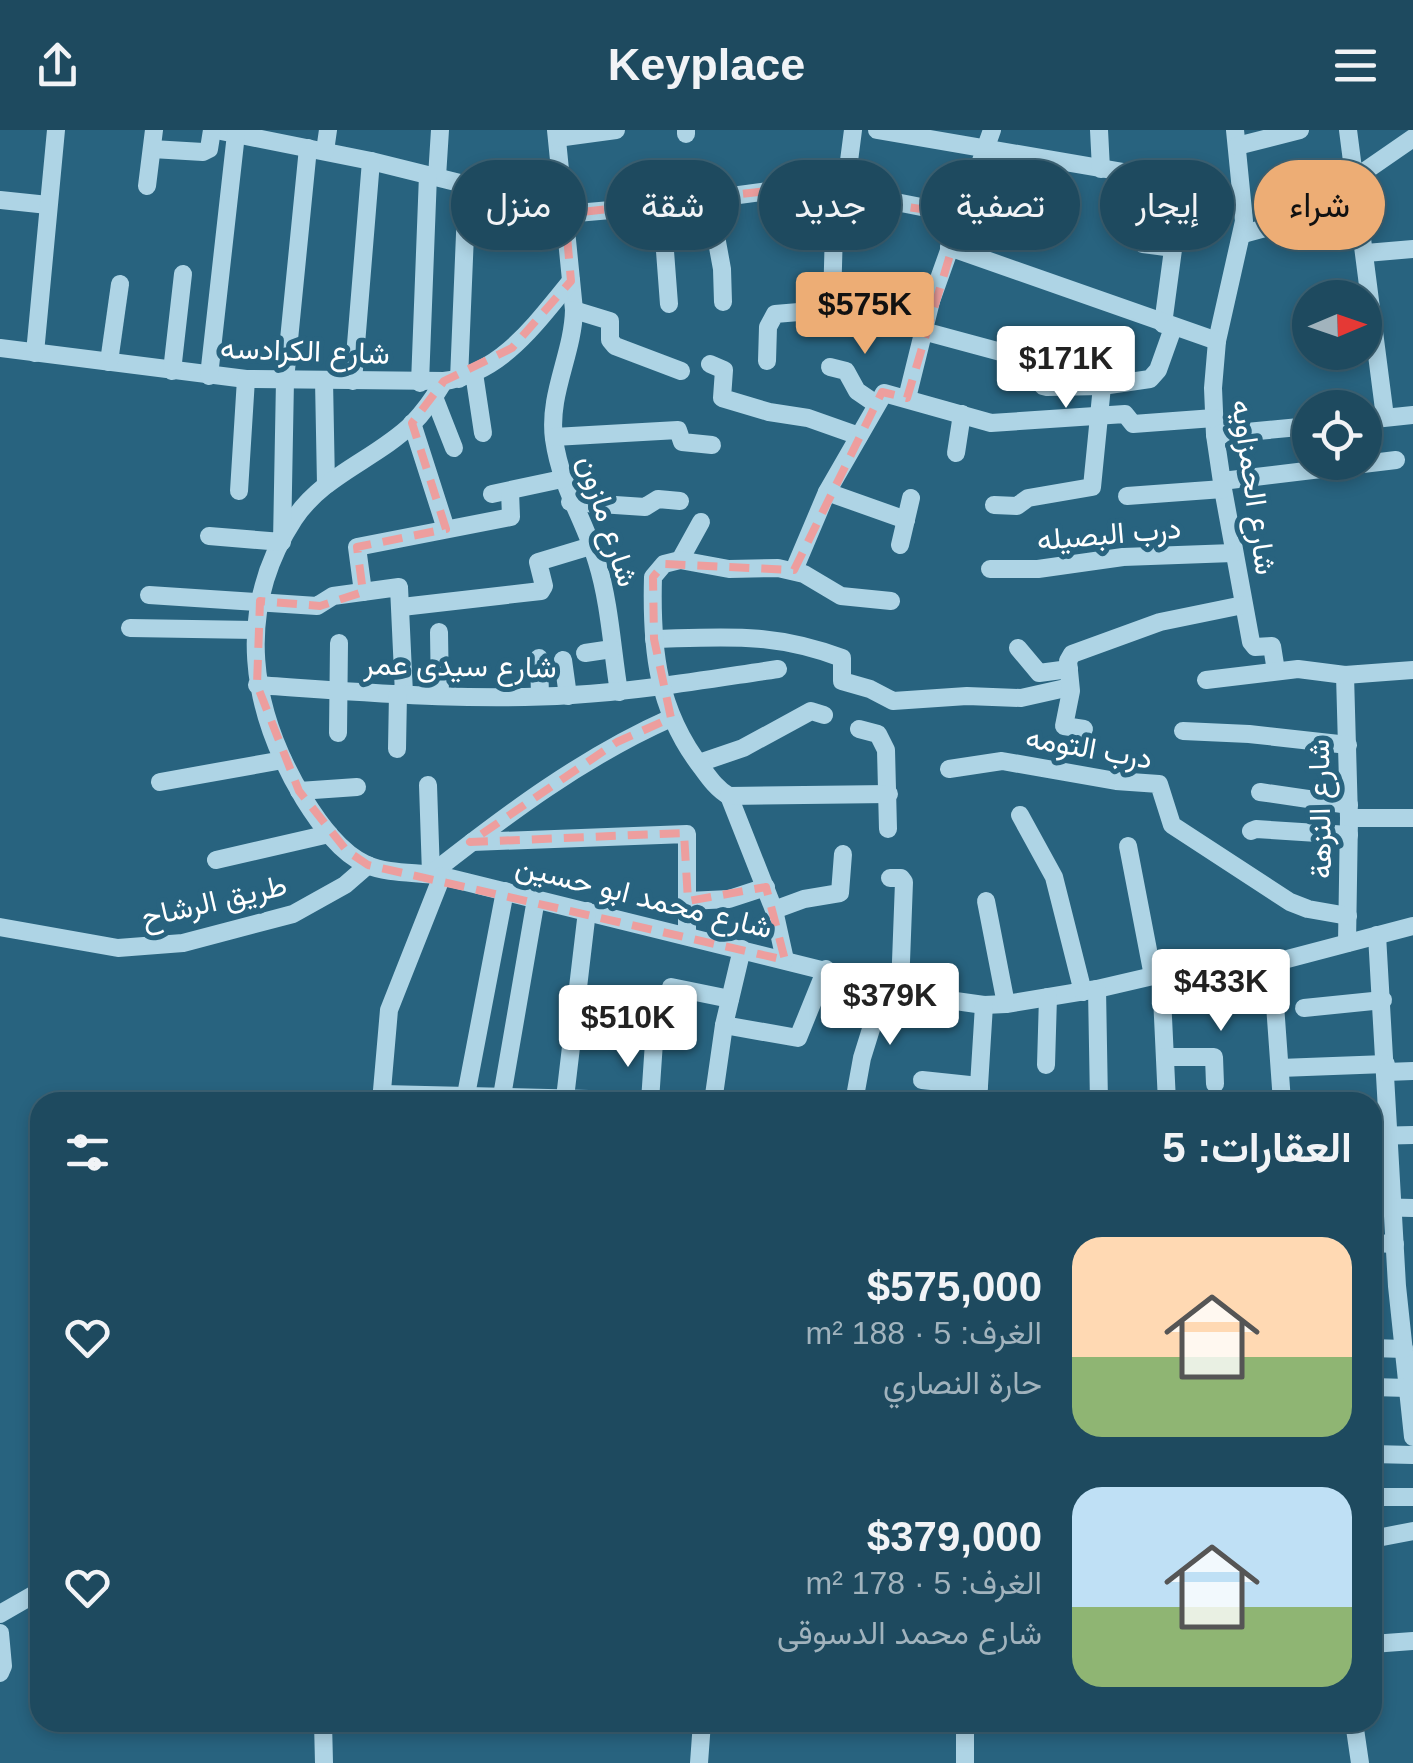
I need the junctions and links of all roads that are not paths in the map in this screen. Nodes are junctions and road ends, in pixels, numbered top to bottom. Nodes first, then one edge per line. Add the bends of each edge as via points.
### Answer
1 (56, 130) edge
2 (214, 130) edge
3 (328, 130) edge
4 (440, 130) edge
5 (616, 130) edge
6 (853, 130) edge
7 (877, 130) edge
8 (1099, 130) edge
9 (1300, 130) edge
10 (1348, 130) edge
11 (236, 134) junction
12 (556, 134) edge
13 (1236, 138) edge
14 (1413, 138) edge
15 (153, 139) edge
16 (989, 139) edge
17 (316, 149) junction
18 (559, 160) edge
19 (847, 160) edge
20 (1101, 160) edge
21 (1352, 160) edge
22 (1382, 160) edge
23 (372, 161) junction
24 (1100, 169) edge
25 (432, 176) junction
26 (451, 181) edge
27 (147, 186) dead end
28 (0, 200) edge
29 (48, 205) junction
30 (1254, 232) edge
31 (1243, 234) junction
32 (462, 250) edge
33 (568, 250) edge
34 (664, 250) edge
35 (719, 250) edge
36 (836, 250) edge
37 (948, 250) edge
38 (957, 250) edge
39 (1173, 250) edge
40 (1366, 250) edge
41 (1413, 250) edge
42 (1366, 253) junction
43 (183, 274) dead end
44 (571, 281) junction
45 (120, 284) dead end
46 (724, 302) dead end
47 (931, 302) junction
48 (669, 304) dead end
49 (872, 304) dead end
50 (574, 310) junction
51 (1168, 326) junction
52 (923, 331) junction
53 (1216, 341) junction
54 (0, 348) edge
55 (35, 353) junction
56 (767, 361) dead end
57 (109, 362) junction
58 (710, 364) dead end
59 (830, 366) dead end
60 (172, 371) junction
61 (681, 371) dead end
62 (209, 376) junction
63 (246, 378) junction
64 (285, 380) junction
65 (324, 380) junction
66 (352, 380) junction
67 (420, 382) junction
68 (452, 383) junction
69 (1102, 386) junction
70 (907, 398) junction
71 (876, 404) junction
72 (962, 414) junction
73 (1413, 415) edge
74 (1100, 417) junction
75 (1386, 417) junction
76 (1382, 418) edge
77 (412, 424) junction
78 (1215, 426) junction
79 (1292, 426) edge
80 (483, 433) dead end
81 (860, 436) junction
82 (554, 437) junction
83 (712, 444) dead end
84 (454, 448) dead end
85 (956, 453) dead end
86 (1396, 460) dead end
87 (562, 479) junction
88 (326, 484) junction
89 (1222, 485) junction
90 (239, 491) dead end
91 (827, 492) junction
92 (1127, 496) dead end
93 (911, 498) dead end
94 (680, 501) dead end
95 (570, 502) junction
96 (994, 506) dead end
97 (906, 520) junction
98 (701, 522) dead end
99 (446, 529) junction
100 (209, 536) dead end
101 (282, 542) junction
102 (900, 545) dead end
103 (592, 546) junction
104 (1233, 553) junction
105 (680, 560) junction
106 (990, 569) dead end
107 (794, 570) junction
108 (363, 592) junction
109 (149, 596) dead end
110 (891, 601) dead end
111 (260, 602) junction
112 (1243, 605) junction
113 (402, 607) junction
114 (130, 628) dead end
115 (256, 630) junction
116 (439, 632) dead end
117 (654, 638) junction
118 (338, 642) dead end
119 (1018, 648) dead end
120 (612, 649) junction
121 (585, 654) dead end
122 (539, 658) dead end
123 (563, 660) dead end
124 (778, 669) dead end
125 (1413, 670) edge
126 (1276, 671) junction
127 (1345, 675) junction
128 (1070, 678) junction
129 (1206, 680) dead end
130 (258, 685) junction
131 (662, 686) junction
132 (338, 690) junction
133 (618, 692) junction
134 (401, 693) junction
135 (440, 696) junction
136 (540, 696) junction
137 (568, 696) junction
138 (824, 715) dead end
139 (670, 718) junction
140 (858, 729) dead end
141 (1084, 729) dead end
142 (1184, 730) dead end
143 (338, 733) dead end
144 (1348, 745) junction
145 (396, 749) dead end
146 (283, 760) junction
147 (698, 763) junction
148 (949, 768) dead end
149 (160, 782) dead end
150 (428, 785) dead end
151 (357, 788) dead end
152 (299, 792) junction
153 (1260, 792) dead end
154 (888, 794) junction
155 (729, 796) junction
156 (1020, 816) dead end
157 (1413, 818) edge
158 (1349, 819) junction
159 (888, 829) dead end
160 (1251, 832) dead end
161 (329, 834) junction
162 (472, 842) junction
163 (1128, 846) dead end
164 (844, 854) dead end
165 (216, 860) dead end
166 (368, 865) junction
167 (437, 875) junction
168 (890, 878) dead end
169 (766, 888) junction
170 (504, 891) junction
171 (536, 899) junction
172 (986, 900) dead end
173 (688, 901) junction
174 (774, 910) junction
175 (587, 912) junction
176 (1348, 916) junction
177 (1413, 926) edge
178 (0, 927) edge
179 (1377, 935) junction
180 (687, 936) junction
181 (1347, 943) junction
182 (742, 949) junction
183 (785, 960) junction
184 (1272, 963) junction
185 (826, 969) junction
186 (1157, 975) junction
187 (893, 986) junction
188 (671, 987) dead end
189 (1090, 991) junction
190 (1048, 997) junction
191 (730, 999) junction
192 (1383, 1000) junction
193 (1006, 1004) junction
194 (984, 1005) junction
195 (1304, 1008) dead end
196 (724, 1025) junction
197 (654, 1042) dead end
198 (1165, 1057) junction
199 (1046, 1065) dead end
200 (1280, 1068) junction
201 (1386, 1068) junction
202 (1413, 1071) edge
203 (922, 1080) dead end
204 (1215, 1084) dead end
205 (382, 1092) edge
206 (467, 1092) edge
207 (513, 1092) edge
208 (565, 1092) edge
209 (647, 1092) edge
210 (714, 1092) edge
211 (856, 1092) edge
212 (970, 1092) edge
213 (978, 1092) edge
214 (1098, 1092) edge
215 (1167, 1092) edge
216 (1281, 1092) edge
217 (1382, 1122) edge
218 (1382, 1136) edge
219 (1413, 1136) edge
220 (1382, 1142) edge
221 (1382, 1207) edge
222 (1393, 1208) junction
223 (1413, 1208) edge
224 (1382, 1243) edge
225 (1395, 1244) junction
226 (1405, 1285) edge
227 (1382, 1350) edge
228 (1407, 1356) edge
229 (1382, 1387) edge
230 (1408, 1388) junction
231 (1413, 1438) edge
232 (1382, 1454) edge
233 (1413, 1455) edge
234 (1382, 1496) edge
235 (1413, 1496) edge
236 (1413, 1531) edge
237 (1382, 1537) edge
238 (30, 1597) edge
239 (0, 1614) edge
240 (0, 1633) edge
241 (1413, 1641) edge
242 (1382, 1643) edge
243 (0, 1673) edge
244 (323, 1732) edge
245 (701, 1732) edge
246 (965, 1732) edge
247 (1355, 1732) edge
248 (324, 1763) edge
249 (699, 1763) edge
250 (965, 1763) edge
251 (1360, 1763) edge

1 - 29 street
2 - 11 street
2 - 15 street via 204,152
3 - 17 street
4 - 25 street
5 - 12 street
6 - 19 street
7 - 16 street
8 - 20 street
9 - 13 street
10 - 21 street
11 - 17 street
11 - 62 street
12 - 18 street, شارع مازون
13 - 31 street
14 - 22 street
15 - 27 street
16 - 24 street
17 - 23 street
17 - 64 street
23 - 25 street
23 - 66 street
25 - 26 street
25 - 67 street
28 - 29 street
29 - 55 street
30 - 31 street
31 - 53 street, شارع الحمزاويه
32 - 68 street
33 - 44 street, شارع مازون
34 - 48 street
35 - 46 street
36 - 56 street via 832,304 775,314
37 - 47 street
38 - 51 street
39 - 51 street
40 - 42 street
41 - 42 street
42 - 75 street
43 - 60 street
44 - 50 street, شارع مازون
44 - 68 street via 512,348
45 - 57 street
47 - 49 street
47 - 52 street
50 - 61 street via 610,321 615,346
50 - 82 street, شارع مازون
51 - 53 street
51 - 69 street via 1150,380
52 - 69 street via 1038,362 1045,387
52 - 70 street
53 - 78 street, شارع الحمزاويه
54 - 55 street, شارع الكرادسه
55 - 57 street, شارع الكرادسه
57 - 60 street, شارع الكرادسه
58 - 81 street via 724,370 722,398
59 - 71 street via 846,371 857,391
60 - 62 street, شارع الكرادسه
62 - 63 street, شارع الكرادسه
63 - 64 street, شارع الكرادسه
63 - 90 street
64 - 65 street, شارع الكرادسه
64 - 101 street
65 - 66 street, شارع الكرادسه
65 - 88 street
66 - 67 street, شارع الكرادسه
67 - 68 street, شارع الكرادسه
68 - 77 street
68 - 80 street
68 - 84 street
69 - 74 street
70 - 71 street via 884,393
70 - 72 street
71 - 81 street
72 - 74 street via 1005,423
72 - 85 street
73 - 75 street
74 - 78 street
74 - 96 street via 1092,488
75 - 76 street
77 - 88 street
77 - 99 street
78 - 79 street
78 - 89 street, شارع الحمزاويه
81 - 91 street
82 - 83 street via 679,430 682,442
82 - 87 street, شارع مازون
86 - 89 street
87 - 95 street, شارع مازون
87 - 99 street via 501,492 513,516
88 - 101 street
89 - 92 street
89 - 104 street, شارع الحمزاويه
91 - 97 street
91 - 107 street
93 - 97 street
94 - 95 street via 658,499 645,507
95 - 103 street, شارع مازون
97 - 102 street
98 - 105 street
99 - 108 street via 357,548
100 - 101 street
101 - 111 street
103 - 113 street via 538,562 541,592
103 - 120 street, شارع مازون
104 - 106 street, درب البصيله
104 - 112 street, شارع الحمزاويه
105 - 107 street
105 - 117 street via 664,564 654,577
107 - 110 street via 840,596
108 - 111 street via 330,597 320,606
108 - 113 street via 399,587
109 - 111 street
111 - 115 street
112 - 126 street, شارع الحمزاويه via 1251,642 1272,646
112 - 128 street via 1160,622 1081,649 1069,657
113 - 134 street
114 - 115 street
115 - 130 street
116 - 135 street
117 - 128 street via 764,637 838,657 842,681 893,701 1021,698
117 - 131 street
118 - 132 street
119 - 128 street via 1040,673
120 - 121 street
120 - 133 street, شارع مازون
122 - 136 street
123 - 137 street
124 - 131 street, شارع سيدى عمر
125 - 127 street
126 - 127 street
126 - 129 street
127 - 144 street, شارع النزهة
128 - 141 street via 1064,726
130 - 132 street, شارع سيدى عمر
130 - 146 street
131 - 133 street, شارع سيدى عمر
131 - 139 street
132 - 134 street, شارع سيدى عمر
132 - 143 street
133 - 137 street, شارع سيدى عمر
134 - 135 street, شارع سيدى عمر
134 - 145 street
135 - 136 street, شارع سيدى عمر
136 - 137 street, شارع سيدى عمر
138 - 147 street via 811,711 743,748
139 - 147 street
139 - 162 street via 616,742
140 - 154 street via 883,740
142 - 144 street
144 - 158 street, شارع النزهة
146 - 149 street
146 - 152 street
147 - 155 street
148 - 176 street, درب التومه via 1002,761 1159,784 1172,826 1290,902
150 - 167 street
151 - 152 street
152 - 161 street
153 - 158 street
154 - 155 street
154 - 159 street
155 - 169 street
156 - 189 street via 1054,877
157 - 158 street
158 - 160 street
158 - 176 street, شارع النزهة
161 - 165 street
161 - 166 street
162 - 167 street
162 - 173 street via 687,834
163 - 186 street
164 - 174 street via 840,893
166 - 167 street, شارع محمد ابو حسين
166 - 178 street, طريق الرشاح via 293,914 183,943 118,948
167 - 170 street, شارع محمد ابو حسين
167 - 205 street via 389,1010
168 - 187 street via 904,882
169 - 173 street
169 - 174 street
170 - 171 street, شارع محمد ابو حسين
170 - 206 street
171 - 175 street, شارع محمد ابو حسين
171 - 207 street
172 - 193 street
173 - 180 street
174 - 183 street
175 - 180 street, شارع محمد ابو حسين
175 - 208 street
176 - 181 street, شارع النزهة
177 - 179 street, شارع محمد ابو حسين
179 - 181 street, شارع محمد ابو حسين
179 - 192 street
180 - 182 street, شارع محمد ابو حسين
181 - 184 street, شارع محمد ابو حسين
182 - 183 street, شارع محمد ابو حسين
182 - 191 street
183 - 185 street, شارع محمد ابو حسين
184 - 186 street, شارع محمد ابو حسين
184 - 200 street
185 - 187 street, شارع محمد ابو حسين
185 - 196 street via 798,1038
186 - 189 street, شارع محمد ابو حسين
186 - 198 street
187 - 194 street, شارع محمد ابو حسين
187 - 211 street via 862,1058
188 - 191 street
189 - 190 street, شارع محمد ابو حسين
189 - 214 street
190 - 193 street, شارع محمد ابو حسين
190 - 199 street
191 - 196 street
192 - 195 street
192 - 201 street
193 - 194 street, شارع محمد ابو حسين
194 - 213 street
196 - 210 street
197 - 209 street
198 - 204 street via 1214,1057
198 - 215 street
200 - 201 street
200 - 216 street
201 - 202 street
201 - 217 street
203 - 212 street
218 - 219 street
220 - 222 street
221 - 222 street
222 - 223 street
222 - 225 street
224 - 225 street
225 - 226 street
226 - 228 street
227 - 228 street
228 - 230 street
229 - 230 street
230 - 231 street
232 - 233 street
234 - 235 street
236 - 237 street
238 - 239 street
240 - 243 street
241 - 242 street
244 - 248 street
245 - 249 street
246 - 250 street
247 - 251 street

